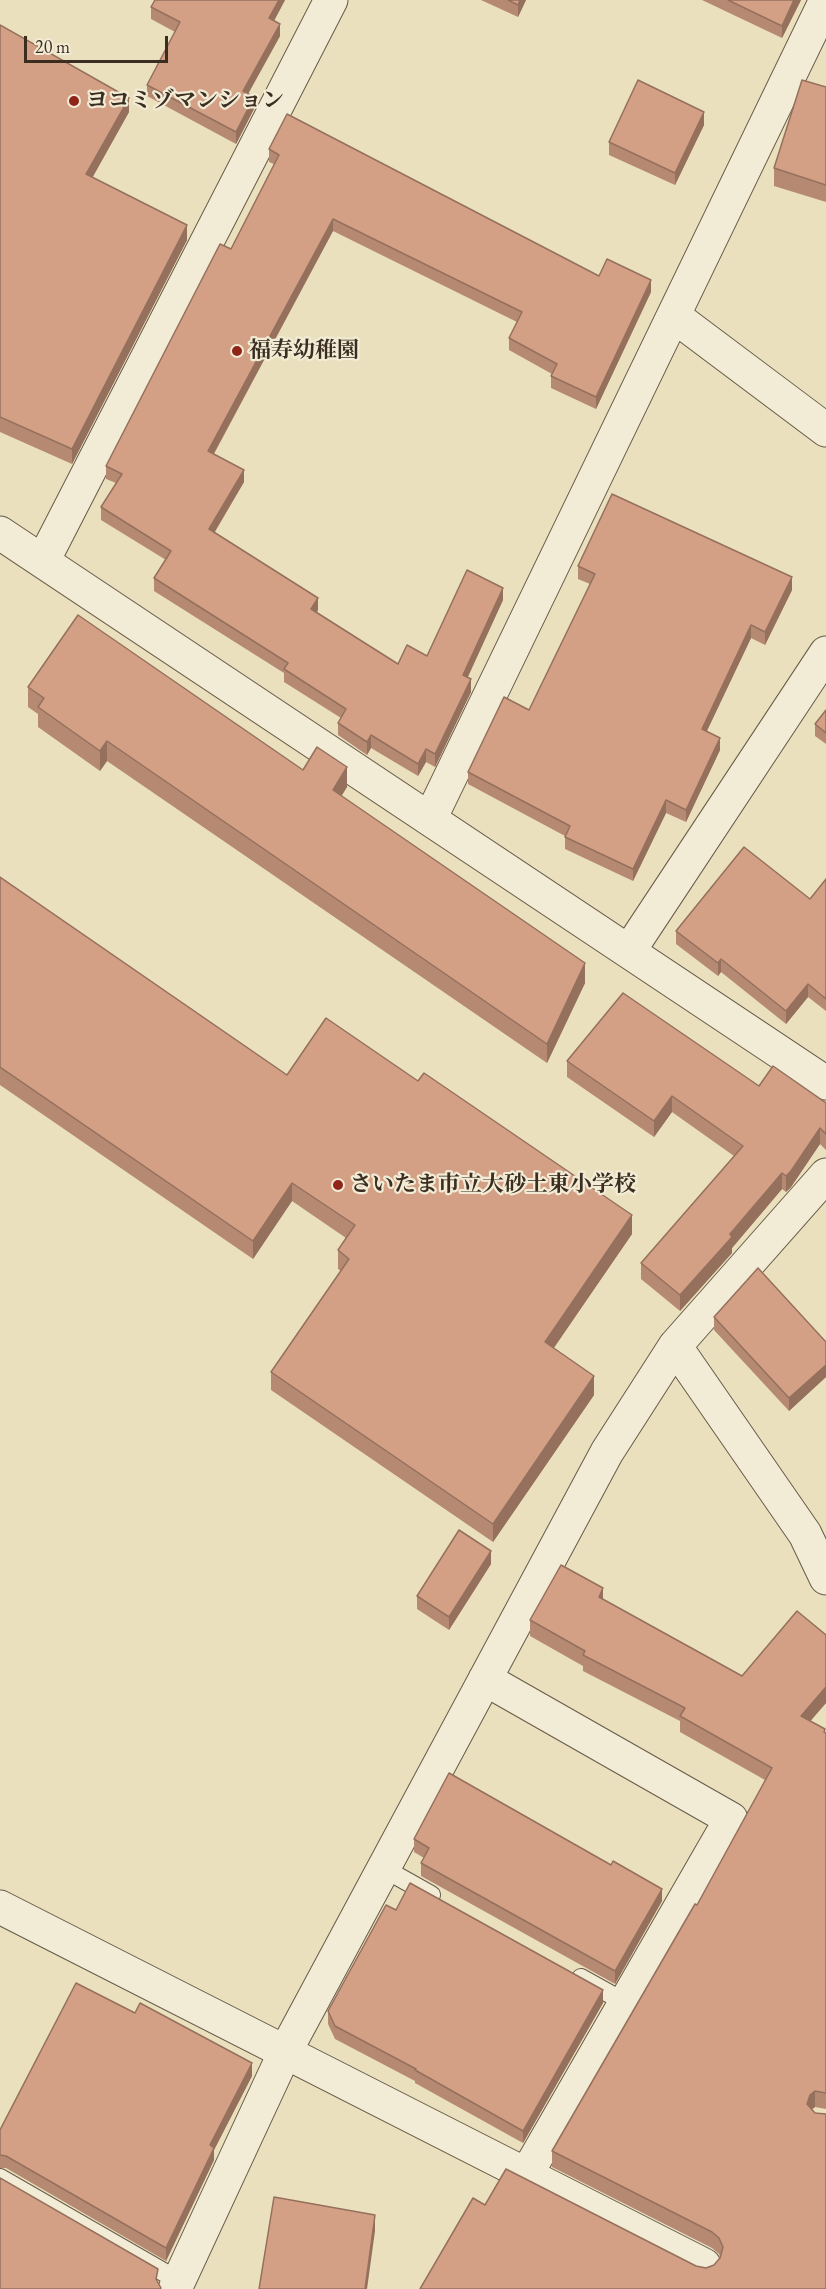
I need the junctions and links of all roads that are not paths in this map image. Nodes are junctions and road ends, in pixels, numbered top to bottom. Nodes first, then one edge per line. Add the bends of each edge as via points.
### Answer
1 (331, 0) edge
2 (826, 0) edge
3 (674, 316) junction
4 (826, 429) edge
5 (0, 533) edge
6 (43, 561) junction
7 (826, 654) edge
8 (430, 819) junction
9 (629, 951) junction
10 (826, 1083) edge
11 (824, 1182) edge
12 (675, 1346) junction
13 (815, 1534) edge
14 (826, 1578) edge
15 (485, 1679) junction
16 (383, 1868) junction
17 (444, 1902) edge
18 (0, 1907) edge
19 (566, 1970) edge
20 (626, 2003) junction
21 (285, 2052) junction
22 (526, 2175) junction
23 (0, 2178) edge
24 (704, 2265) edge
25 (177, 2285) edge

1 - 6 street
2 - 3 street
3 - 4 street
3 - 8 street
5 - 6 street
6 - 8 street
7 - 9 street
8 - 9 street
9 - 10 street
11 - 12 street
12 - 13 street
12 - 15 street via 607,1452
13 - 14 street
15 - 16 street
15 - 20 street via 731,1819
16 - 17 lane
16 - 21 street
18 - 21 street
19 - 20 lane
20 - 22 street
21 - 22 street
21 - 25 street
22 - 24 street
23 - 25 lane

